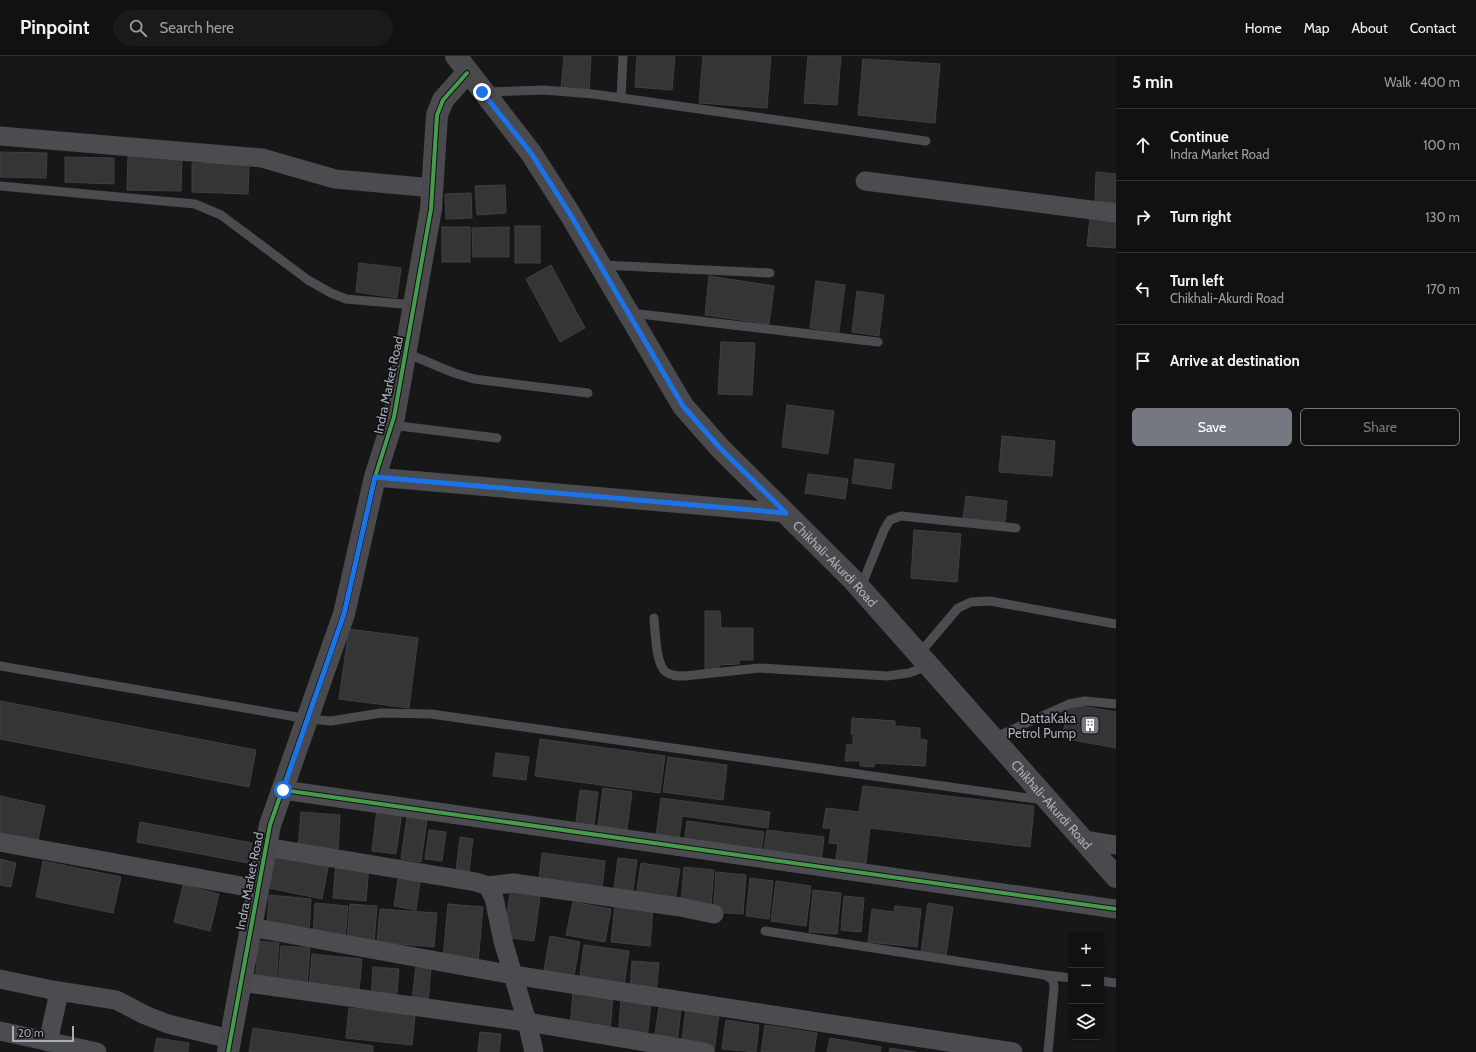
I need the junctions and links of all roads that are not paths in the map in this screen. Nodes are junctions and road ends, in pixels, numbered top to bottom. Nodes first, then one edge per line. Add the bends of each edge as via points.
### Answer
1 (623, 56) edge
2 (462, 64) edge
3 (482, 92) junction
4 (621, 98) junction
5 (0, 136) edge
6 (926, 141) dead end
7 (865, 182) dead end
8 (0, 186) edge
9 (433, 188) junction
10 (1116, 213) edge
11 (601, 265) junction
12 (770, 273) dead end
13 (414, 305) junction
14 (628, 312) junction
15 (878, 342) dead end
16 (406, 353) junction
17 (588, 393) dead end
18 (391, 425) junction
19 (497, 438) dead end
20 (375, 477) junction
21 (786, 513) junction
22 (1016, 528) dead end
23 (860, 588) junction
24 (654, 618) dead end
25 (1116, 624) edge
26 (924, 660) junction
27 (0, 666) edge
28 (1116, 704) edge
29 (308, 719) junction
30 (993, 739) junction
31 (283, 790) junction
32 (1047, 800) junction
33 (1084, 840) junction
34 (0, 842) edge
35 (1116, 845) edge
36 (266, 847) junction
37 (1116, 877) edge
38 (488, 886) junction
39 (258, 889) junction
40 (1116, 909) edge
41 (714, 914) dead end
42 (251, 927) junction
43 (765, 931) dead end
44 (513, 975) junction
45 (1045, 975) junction
46 (1068, 978) edge
47 (0, 979) edge
48 (1104, 981) edge
49 (240, 982) junction
50 (1116, 983) edge
51 (52, 990) junction
52 (527, 1022) junction
53 (0, 1031) edge
54 (48, 1042) junction
55 (229, 1046) edge
56 (97, 1052) edge
57 (534, 1052) edge
58 (705, 1052) edge
59 (1013, 1052) edge
60 (1048, 1052) edge

1 - 4 lane
2 - 3 main road, Chikhali-Akurdi Road
2 - 9 main road, Indra Market Road via 437,116
3 - 4 lane via 544,90
3 - 11 main road, Chikhali-Akurdi Road via 531,153
4 - 6 lane
5 - 9 street via 262,158 335,179
7 - 10 street
8 - 13 lane via 194,204 221,215 308,280 331,293 346,299
9 - 13 main road, Indra Market Road via 432,209
11 - 12 lane
11 - 14 main road, Chikhali-Akurdi Road
13 - 16 main road, Indra Market Road
14 - 15 lane
14 - 21 main road, Chikhali-Akurdi Road via 683,406 720,448
16 - 17 lane via 474,379
16 - 18 main road, Indra Market Road
18 - 19 lane
18 - 20 main road, Indra Market Road
20 - 21 street
20 - 29 main road, Indra Market Road via 344,614
21 - 23 main road, Chikhali-Akurdi Road
22 - 23 lane via 901,516 890,520
23 - 26 main road, Chikhali-Akurdi Road
24 - 26 lane via 659,664 664,672 672,675 760,668 887,676 909,673
25 - 26 lane via 990,601 971,602 958,608
26 - 30 main road, Chikhali-Akurdi Road
27 - 29 lane
28 - 30 lane via 1085,701 1069,704
29 - 31 main road, Indra Market Road
29 - 32 lane via 331,721 381,712 431,714
30 - 32 main road, Chikhali-Akurdi Road
31 - 36 main road, Indra Market Road via 270,825
31 - 40 street
32 - 33 main road, Chikhali-Akurdi Road
33 - 35 street
33 - 37 main road, Chikhali-Akurdi Road
34 - 39 street
36 - 38 street
36 - 39 main road, Indra Market Road
38 - 41 street via 512,883
38 - 44 street via 494,898
39 - 42 main road, Indra Market Road
42 - 44 street
42 - 49 main road, Indra Market Road
43 - 45 lane
44 - 52 street
44 - 59 street
45 - 46 lane
45 - 60 lane via 1053,980 1054,988
47 - 51 street
48 - 50 lane
49 - 52 street
49 - 55 main road, Indra Market Road
51 - 54 street via 58,997
51 - 55 street via 116,1000 162,1022
52 - 57 street
52 - 58 street
53 - 54 street
54 - 56 street

